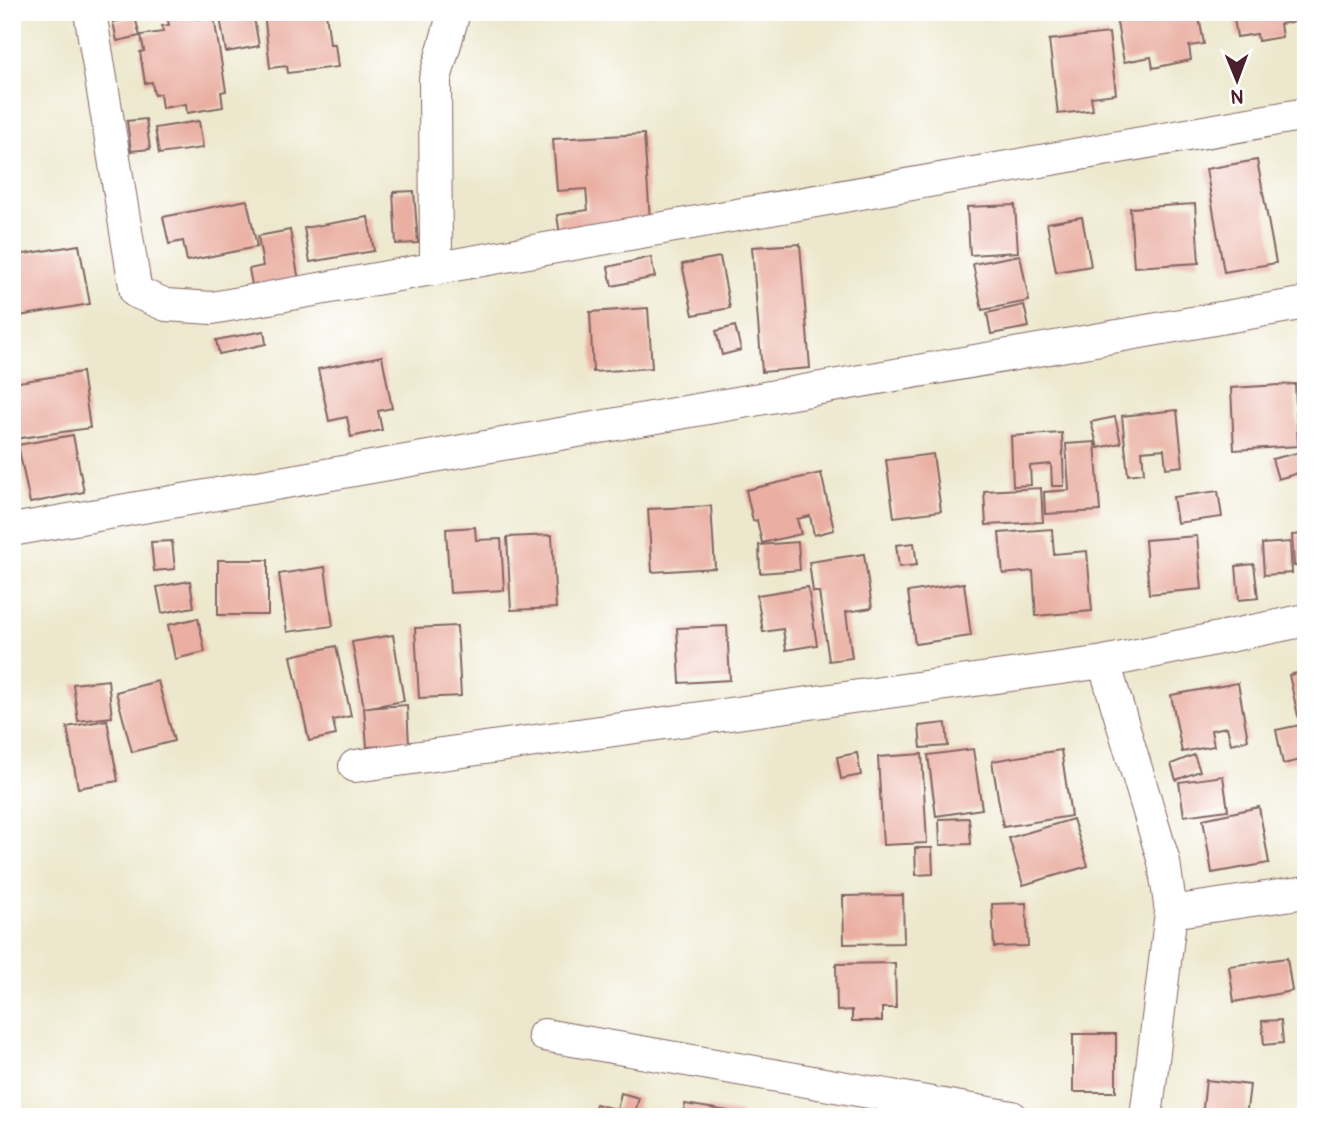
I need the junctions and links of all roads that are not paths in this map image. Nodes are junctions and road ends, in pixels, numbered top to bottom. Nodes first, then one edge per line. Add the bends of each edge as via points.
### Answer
1 (90, 12) edge
2 (454, 12) edge
3 (1306, 114) edge
4 (436, 269) junction
5 (1306, 303) edge
6 (12, 530) edge
7 (1306, 620) edge
8 (1104, 662) junction
9 (355, 766) dead end
10 (1306, 892) edge
11 (1171, 912) junction
12 (544, 1035) dead end
13 (1012, 1117) edge
14 (1146, 1117) edge

1 - 4 street via 136,292 166,305 212,308
2 - 4 street via 435,79
3 - 4 street
5 - 6 street
7 - 8 street
8 - 9 street
8 - 11 street via 1164,862
10 - 11 street
11 - 14 street
12 - 13 street

